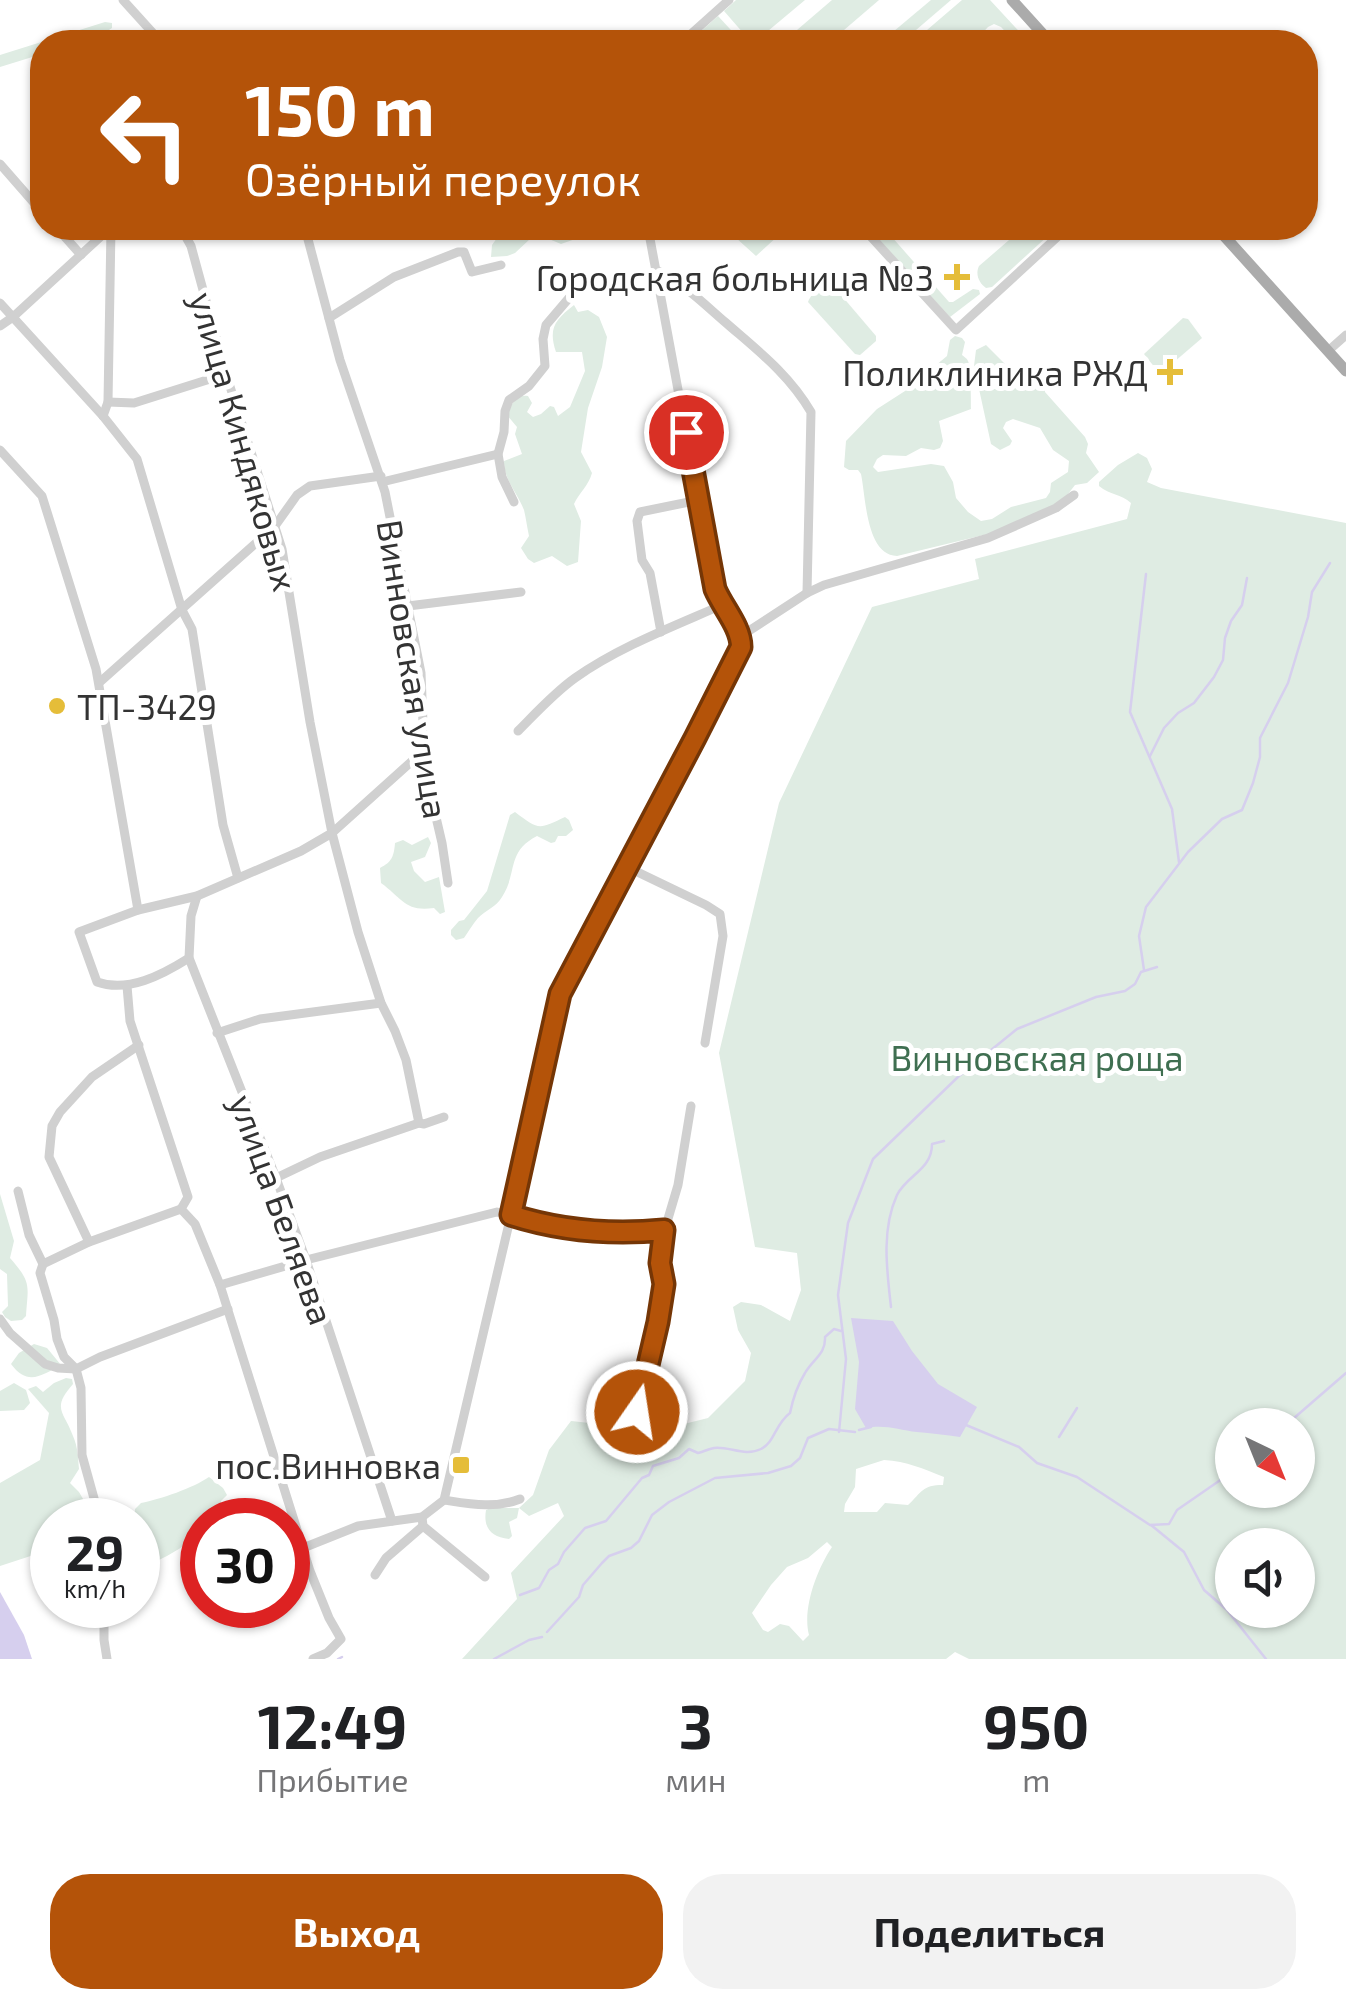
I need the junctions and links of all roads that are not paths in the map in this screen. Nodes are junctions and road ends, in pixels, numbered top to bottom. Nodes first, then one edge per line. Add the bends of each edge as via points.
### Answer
1 (124, 0) edge
2 (729, 0) edge
3 (1012, 0) edge
4 (150, 30) edge
5 (695, 30) edge
6 (1039, 30) edge
7 (0, 164) edge
8 (30, 198) edge
9 (67, 240) edge
10 (97, 240) edge
11 (110, 240) edge
12 (188, 240) edge
13 (308, 240) edge
14 (650, 240) edge
15 (874, 240) edge
16 (1054, 240) edge
17 (1228, 240) edge
18 (81, 255) junction
19 (501, 265) dead end
20 (656, 270) junction
21 (569, 298) dead end
22 (0, 303) edge
23 (13, 318) junction
24 (329, 318) junction
25 (0, 326) edge
26 (1346, 335) edge
27 (1328, 351) junction
28 (1346, 371) edge
29 (226, 374) junction
30 (108, 402) junction
31 (103, 416) junction
32 (0, 450) edge
33 (498, 454) junction
34 (382, 479) junction
35 (1074, 495) dead end
36 (699, 500) junction
37 (514, 502) dead end
38 (275, 526) junction
39 (521, 592) dead end
40 (808, 593) junction
41 (722, 605) junction
42 (408, 606) junction
43 (182, 610) junction
44 (661, 632) junction
45 (741, 636) junction
46 (100, 682) junction
47 (518, 731) dead end
48 (421, 753) junction
49 (332, 833) junction
50 (627, 868) junction
51 (238, 878) junction
52 (448, 883) dead end
53 (196, 896) junction
54 (138, 910) junction
55 (189, 958) junction
56 (126, 986) junction
57 (381, 1003) junction
58 (218, 1033) junction
59 (706, 1043) dead end
60 (139, 1045) junction
61 (690, 1106) dead end
62 (444, 1117) dead end
63 (419, 1122) junction
64 (276, 1178) junction
65 (18, 1191) dead end
66 (180, 1209) junction
67 (511, 1215) junction
68 (664, 1230) junction
69 (89, 1242) junction
70 (306, 1260) junction
71 (43, 1264) junction
72 (220, 1285) junction
73 (228, 1309) junction
74 (0, 1319) edge
75 (76, 1369) junction
76 (653, 1413) dead end
77 (93, 1498) edge
78 (287, 1498) edge
79 (520, 1499) dead end
80 (444, 1500) junction
81 (392, 1521) junction
82 (422, 1522) junction
83 (310, 1545) edge
84 (310, 1571) edge
85 (376, 1575) dead end
86 (485, 1577) dead end
87 (104, 1628) edge
88 (107, 1659) edge
89 (313, 1659) edge

1 - 4 street
2 - 5 street
3 - 6 main road
7 - 8 street
9 - 18 street
10 - 18 street
11 - 30 street
12 - 29 street, улица Киндяковых
13 - 24 street, Винновская улица
14 - 20 street
15 - 16 street via 956,330
17 - 27 main road
18 - 23 street
19 - 24 street via 472,272 458,252 394,277
20 - 36 street
20 - 40 street via 780,370 811,412
21 - 33 street via 546,324 545,366 504,412
22 - 23 street
23 - 25 street
23 - 31 street
24 - 34 street, Винновская улица
26 - 27 street
27 - 28 main road
29 - 30 street via 134,403
29 - 38 street, улица Киндяковых
30 - 31 street
31 - 43 street via 137,459
32 - 46 street via 42,496
33 - 34 street
33 - 37 street
34 - 38 street via 310,486
34 - 42 street, Винновская улица
35 - 40 street via 988,538
36 - 41 street
36 - 44 street via 640,512 637,521
38 - 43 street
38 - 49 street, улица Киндяковых
39 - 42 street
40 - 45 street
41 - 44 street
41 - 45 street
42 - 48 street, Винновская улица via 421,672
43 - 46 street
43 - 51 street via 192,628
44 - 47 street via 578,676
45 - 50 street via 731,669
46 - 54 street
48 - 49 street
48 - 52 street, Винновская улица
49 - 51 street
49 - 57 street, улица Киндяковых
50 - 59 street via 720,914 723,936
50 - 67 street via 556,1003
51 - 53 street
53 - 54 street
53 - 55 street, улица Беляева
54 - 56 street via 79,932 96,982
55 - 56 street
55 - 58 street, улица Беляева
56 - 60 street
57 - 58 street via 260,1019
57 - 63 street, улица Киндяковых via 406,1060
58 - 64 street, улица Беляева
60 - 66 street via 188,1198
60 - 69 street via 92,1078 52,1126 50,1157
61 - 68 street
62 - 63 street
63 - 64 street
64 - 70 street, улица Беляева
65 - 71 street
66 - 69 street
66 - 72 street via 195,1224
67 - 68 street via 567,1229
67 - 70 street via 487,1214
67 - 80 street
68 - 76 street via 664,1284 637,1412
69 - 71 street
70 - 72 street
70 - 81 street, улица Беляева
71 - 75 street via 57,1339
72 - 73 street
73 - 75 street
73 - 78 street
74 - 75 street via 45,1364
75 - 77 street via 82,1456
79 - 80 street via 505,1505
80 - 82 street
81 - 82 street
81 - 83 street
82 - 85 street
82 - 86 street
84 - 89 street via 341,1639
87 - 88 street

